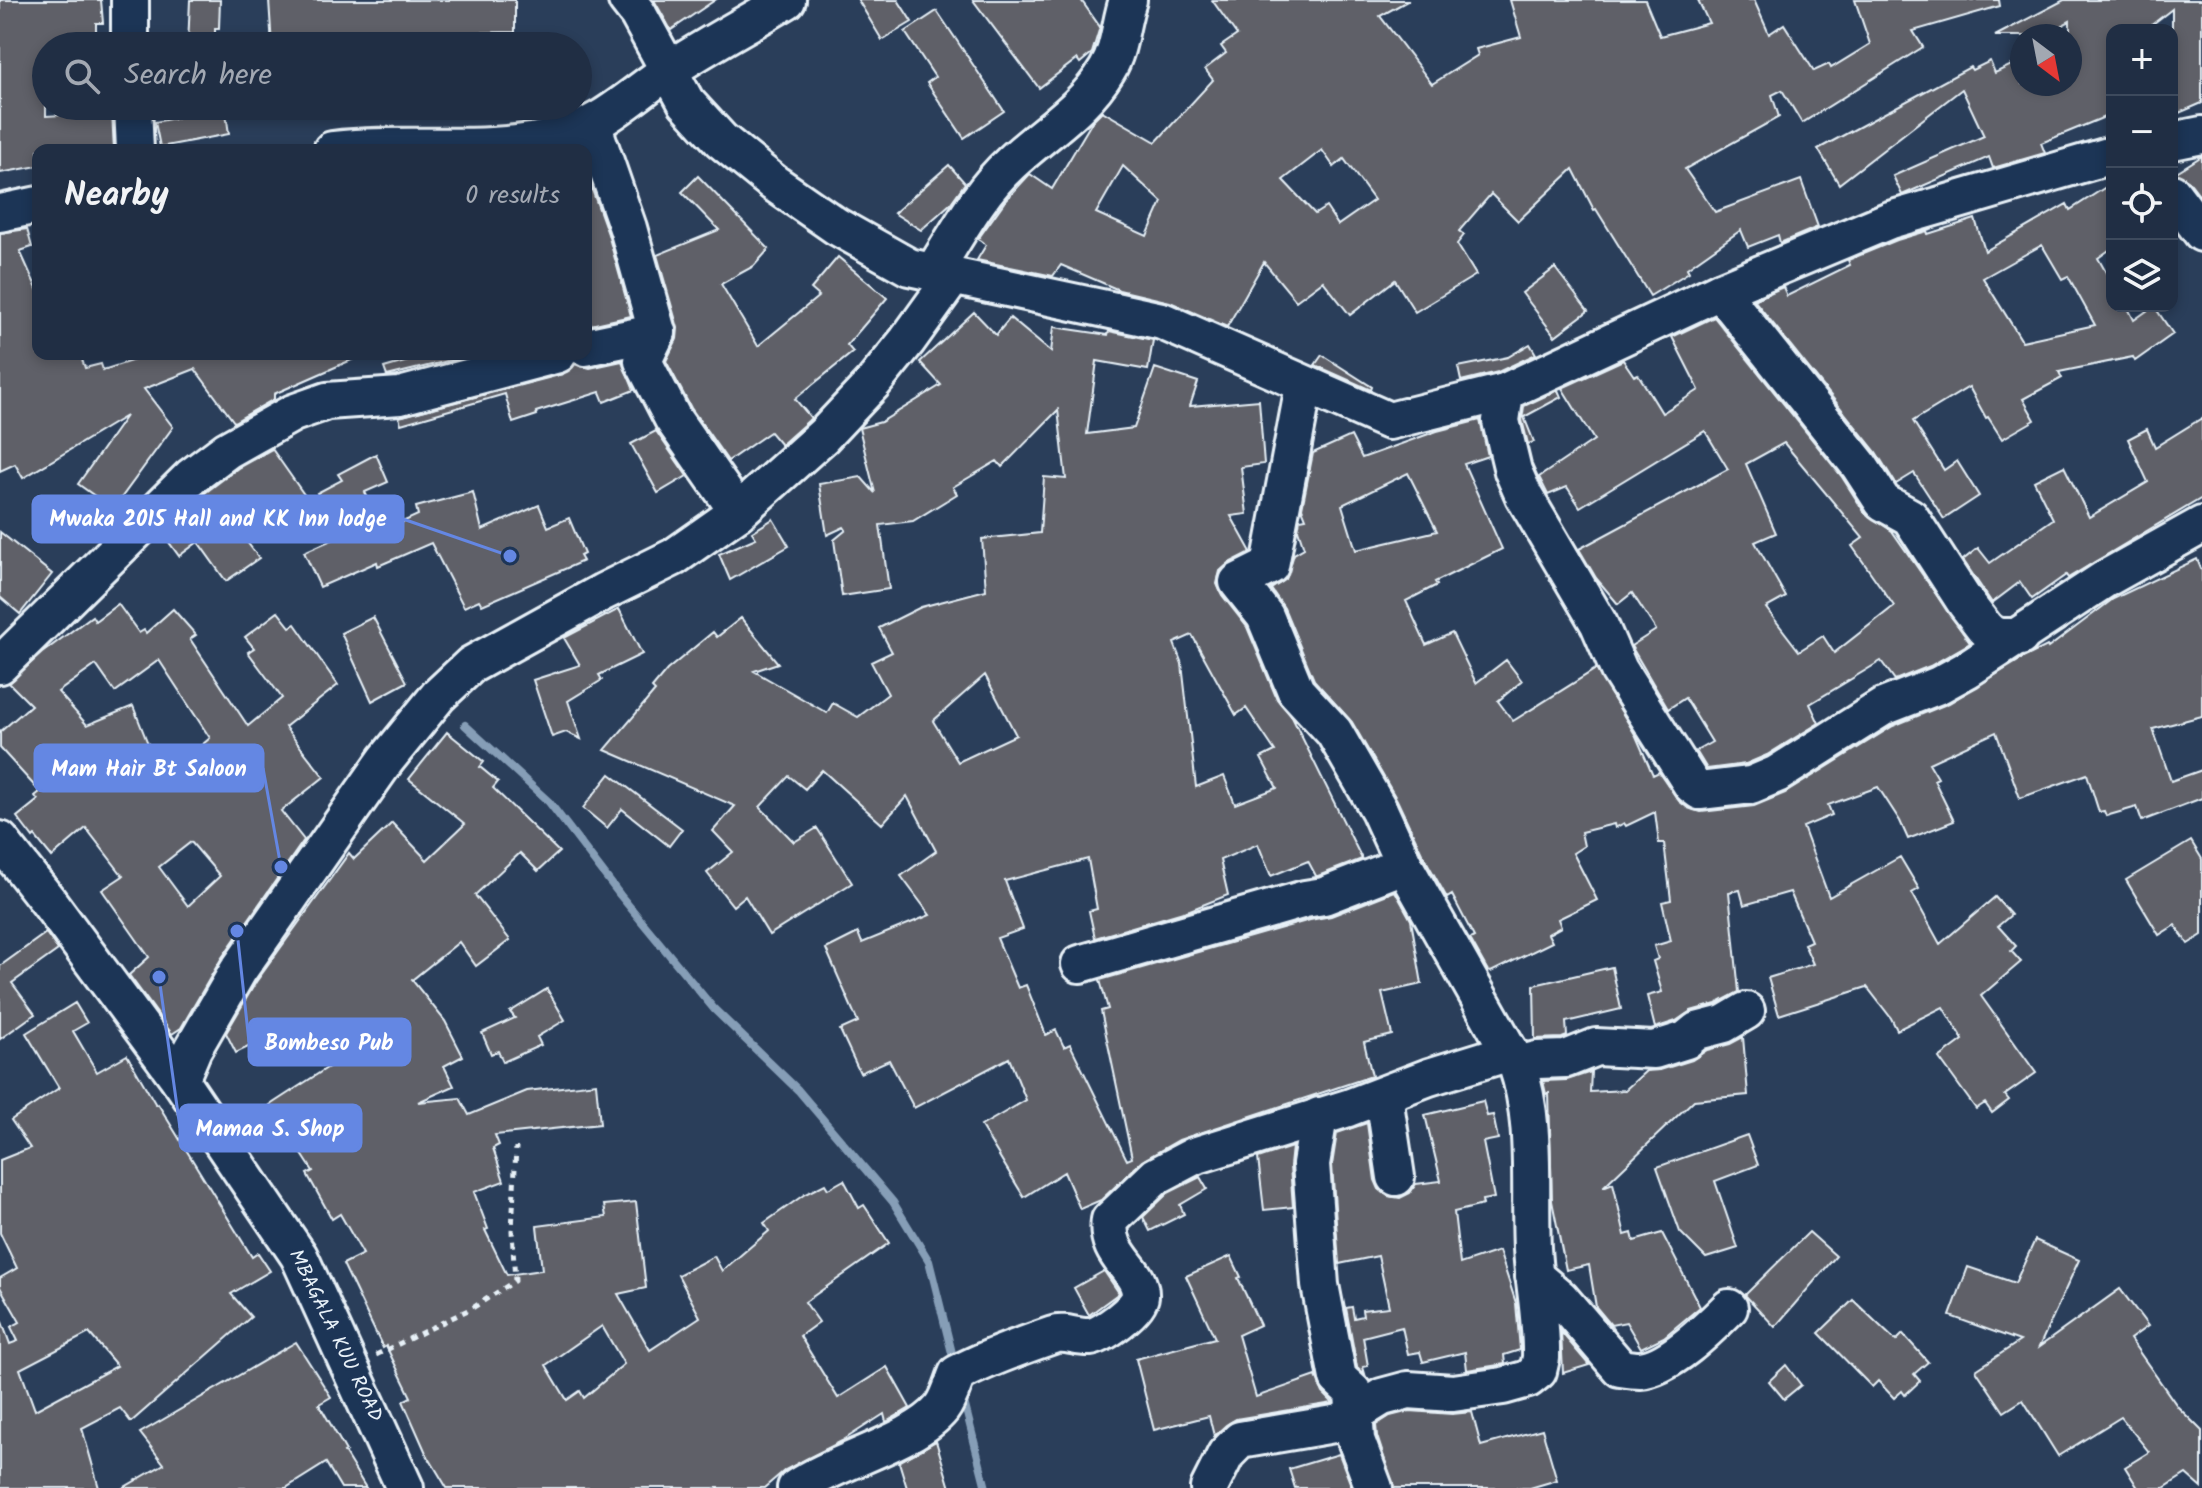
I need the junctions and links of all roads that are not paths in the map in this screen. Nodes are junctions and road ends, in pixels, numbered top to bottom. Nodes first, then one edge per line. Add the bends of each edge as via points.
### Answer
1 (130, 0) edge
2 (627, 0) edge
3 (787, 0) edge
4 (1128, 0) edge
5 (130, 32) edge
6 (670, 69) junction
7 (134, 120) edge
8 (592, 124) junction
9 (2202, 135) edge
10 (2178, 140) edge
11 (135, 144) edge
12 (519, 144) edge
13 (2106, 157) edge
14 (2178, 201) edge
15 (32, 206) edge
16 (0, 213) edge
17 (2202, 233) edge
18 (943, 274) junction
19 (1720, 291) junction
20 (657, 332) junction
21 (592, 346) edge
22 (535, 360) edge
23 (1304, 386) junction
24 (1505, 392) junction
25 (738, 512) junction
26 (2202, 525) edge
27 (2020, 637) junction
28 (0, 665) edge
29 (0, 840) edge
30 (1404, 865) junction
31 (1080, 964) dead end
32 (1746, 1011) dead end
33 (1513, 1059) junction
34 (180, 1080) junction
35 (1386, 1095) junction
36 (1319, 1116) junction
37 (1396, 1177) dead end
38 (1534, 1276) junction
39 (1729, 1308) dead end
40 (1353, 1413) junction
41 (405, 1488) edge
42 (796, 1488) edge
43 (1209, 1488) edge
44 (1374, 1488) edge

1 - 5 street
2 - 6 street
3 - 6 street
4 - 18 street via 1109,68 1068,118 1009,164 974,207
6 - 8 street
6 - 18 street via 700,120 774,183 909,267
7 - 11 street
8 - 12 street
8 - 20 street
9 - 10 street
13 - 19 street via 1890,220
14 - 17 street
15 - 16 street
18 - 23 street via 1162,321
18 - 25 street via 907,341 873,383
19 - 24 street
19 - 27 street via 1883,502 1910,517 1984,627 2000,637
20 - 21 street
20 - 25 street via 643,361 673,419
22 - 28 street via 400,396 327,401 240,442 191,477
23 - 24 street via 1389,421
23 - 30 street via 1270,566 1238,582 1265,616 1296,691 1334,732
24 - 27 street via 1501,421 1524,496 1599,624 1619,670 1697,790 1751,785 1777,774 1883,707 1939,685
25 - 34 street via 674,557 471,665 438,696 386,760 238,971
26 - 27 street via 2105,579
29 - 34 street, MBAGALA KUU ROAD
30 - 31 street via 1324,896
30 - 33 street
32 - 33 street via 1654,1050 1596,1047 1566,1059
33 - 35 street via 1429,1077
33 - 38 street via 1529,1125
34 - 41 street, MBAGALA KUU ROAD via 299,1256
35 - 36 street
35 - 37 street
36 - 40 street via 1311,1164 1320,1285 1338,1378 1353,1392
36 - 42 street via 1194,1156 1156,1176 1116,1213 1109,1238 1140,1291 1139,1303 1116,1323 1091,1337 1058,1333 973,1365 957,1374 944,1407 918,1428
38 - 39 street via 1620,1368 1642,1370 1659,1364
38 - 40 street via 1541,1358 1538,1371 1528,1379 1453,1393 1408,1390
40 - 43 street via 1340,1423 1240,1440 1226,1454
40 - 44 street via 1356,1440

